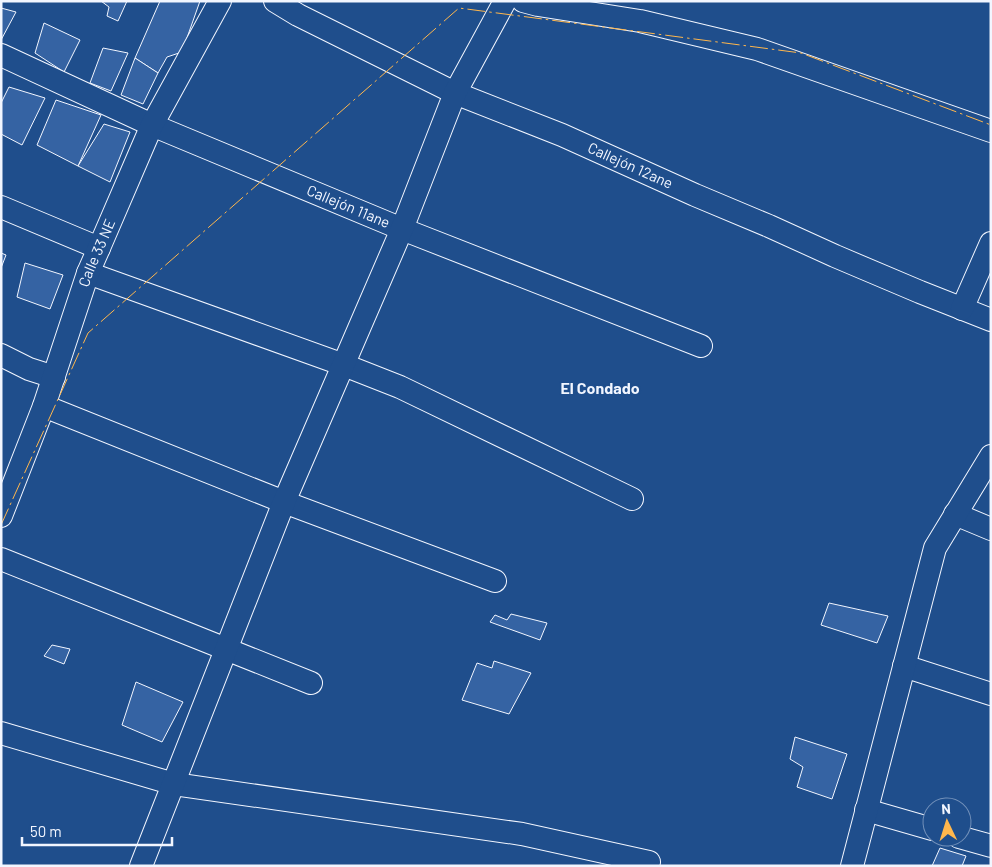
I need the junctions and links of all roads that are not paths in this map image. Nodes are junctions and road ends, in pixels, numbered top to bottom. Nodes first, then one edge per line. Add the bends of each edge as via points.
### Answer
1 (220, 1) edge
2 (275, 1) edge
3 (506, 1) edge
4 (523, 1) edge
5 (1, 55) edge
6 (456, 93) junction
7 (152, 124) junction
8 (991, 131) edge
9 (1, 207) edge
10 (402, 229) junction
11 (991, 243) edge
12 (99, 248) junction
13 (88, 274) junction
14 (962, 309) junction
15 (991, 320) edge
16 (701, 346) dead end
17 (1, 354) edge
18 (344, 365) junction
19 (54, 377) junction
20 (44, 406) junction
21 (991, 456) edge
22 (632, 499) dead end
23 (284, 502) junction
24 (955, 514) junction
25 (1, 516) edge
26 (991, 529) edge
27 (1, 559) edge
28 (495, 581) dead end
29 (226, 648) junction
30 (904, 666) junction
31 (311, 683) dead end
32 (991, 694) edge
33 (1, 733) edge
34 (174, 784) junction
35 (866, 810) junction
36 (922, 826) edge
37 (972, 841) edge
38 (991, 846) edge
39 (649, 862) dead end
40 (141, 866) edge
41 (852, 866) edge

1 - 7 street, Calle 33 NE
2 - 6 street, Callejón 12ane
3 - 6 street
4 - 8 street via 640,21 757,49
5 - 7 street, Callejón 11ane
6 - 10 street
6 - 14 street, Callejón 12ane via 562,135
7 - 10 street, Callejón 11ane
7 - 12 street, Calle 33 NE
9 - 12 street
10 - 16 street, Callejón 11ane
10 - 18 street
11 - 14 street
12 - 13 street, Calle 33 NE
13 - 18 street
13 - 19 street, Calle 33 NE
14 - 15 street, Callejón 12ane
17 - 19 street via 29,369
18 - 22 street via 400,387
18 - 23 street
19 - 20 street, Calle 33 NE
20 - 23 street
20 - 25 street, Calle 33 NE
21 - 24 street
23 - 28 street
23 - 29 street
24 - 26 street
24 - 30 street via 935,548
27 - 29 street
29 - 31 street
29 - 34 street
30 - 32 street
30 - 35 street
33 - 34 street
34 - 39 street via 522,834
34 - 40 street
35 - 36 street
35 - 41 street
37 - 38 street

